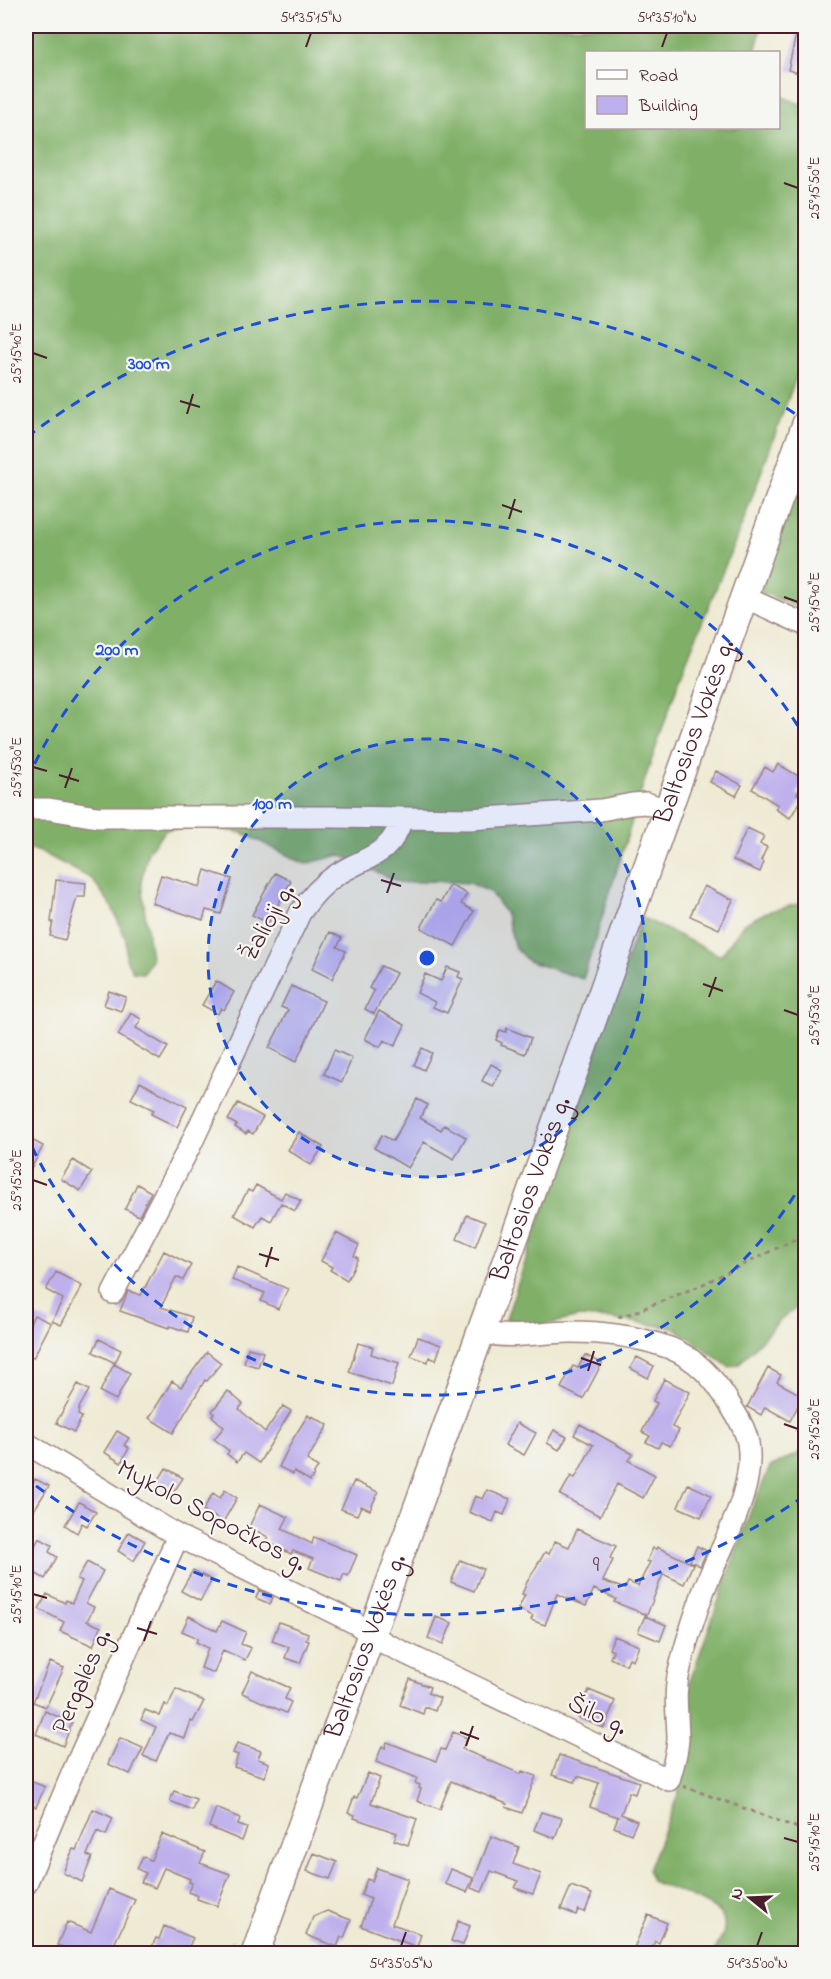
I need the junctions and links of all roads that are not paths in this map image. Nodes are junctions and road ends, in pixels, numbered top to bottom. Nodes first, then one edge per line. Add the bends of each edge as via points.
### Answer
1 (806, 424) edge
2 (744, 597) junction
3 (806, 625) edge
4 (26, 809) edge
5 (669, 811) junction
6 (402, 818) junction
7 (113, 1293) dead end
8 (481, 1332) junction
9 (26, 1443) edge
10 (178, 1536) junction
11 (372, 1634) junction
12 (26, 1884) edge
13 (255, 1953) edge

1 - 2 main road, Baltosios Vokės g.
2 - 3 street
2 - 5 main road, Baltosios Vokės g.
4 - 6 street via 97,817
5 - 6 street via 646,803 470,819
5 - 8 main road, Baltosios Vokės g.
6 - 7 street, Žalioji g. via 393,841 379,854 336,875 314,893 300,913 191,1144
8 - 11 main road, Baltosios Vokės g.
8 - 11 street, Šilo g. via 509,1337 572,1332 615,1335 662,1345 685,1356 714,1380 741,1422 748,1443 749,1466 742,1496 704,1589 680,1668 675,1689 678,1741 669,1780
9 - 10 street, Mykolo Sopočkos g.
10 - 11 street, Mykolo Sopočkos g.
10 - 12 street, Pergalės g.
11 - 13 main road, Baltosios Vokės g.

